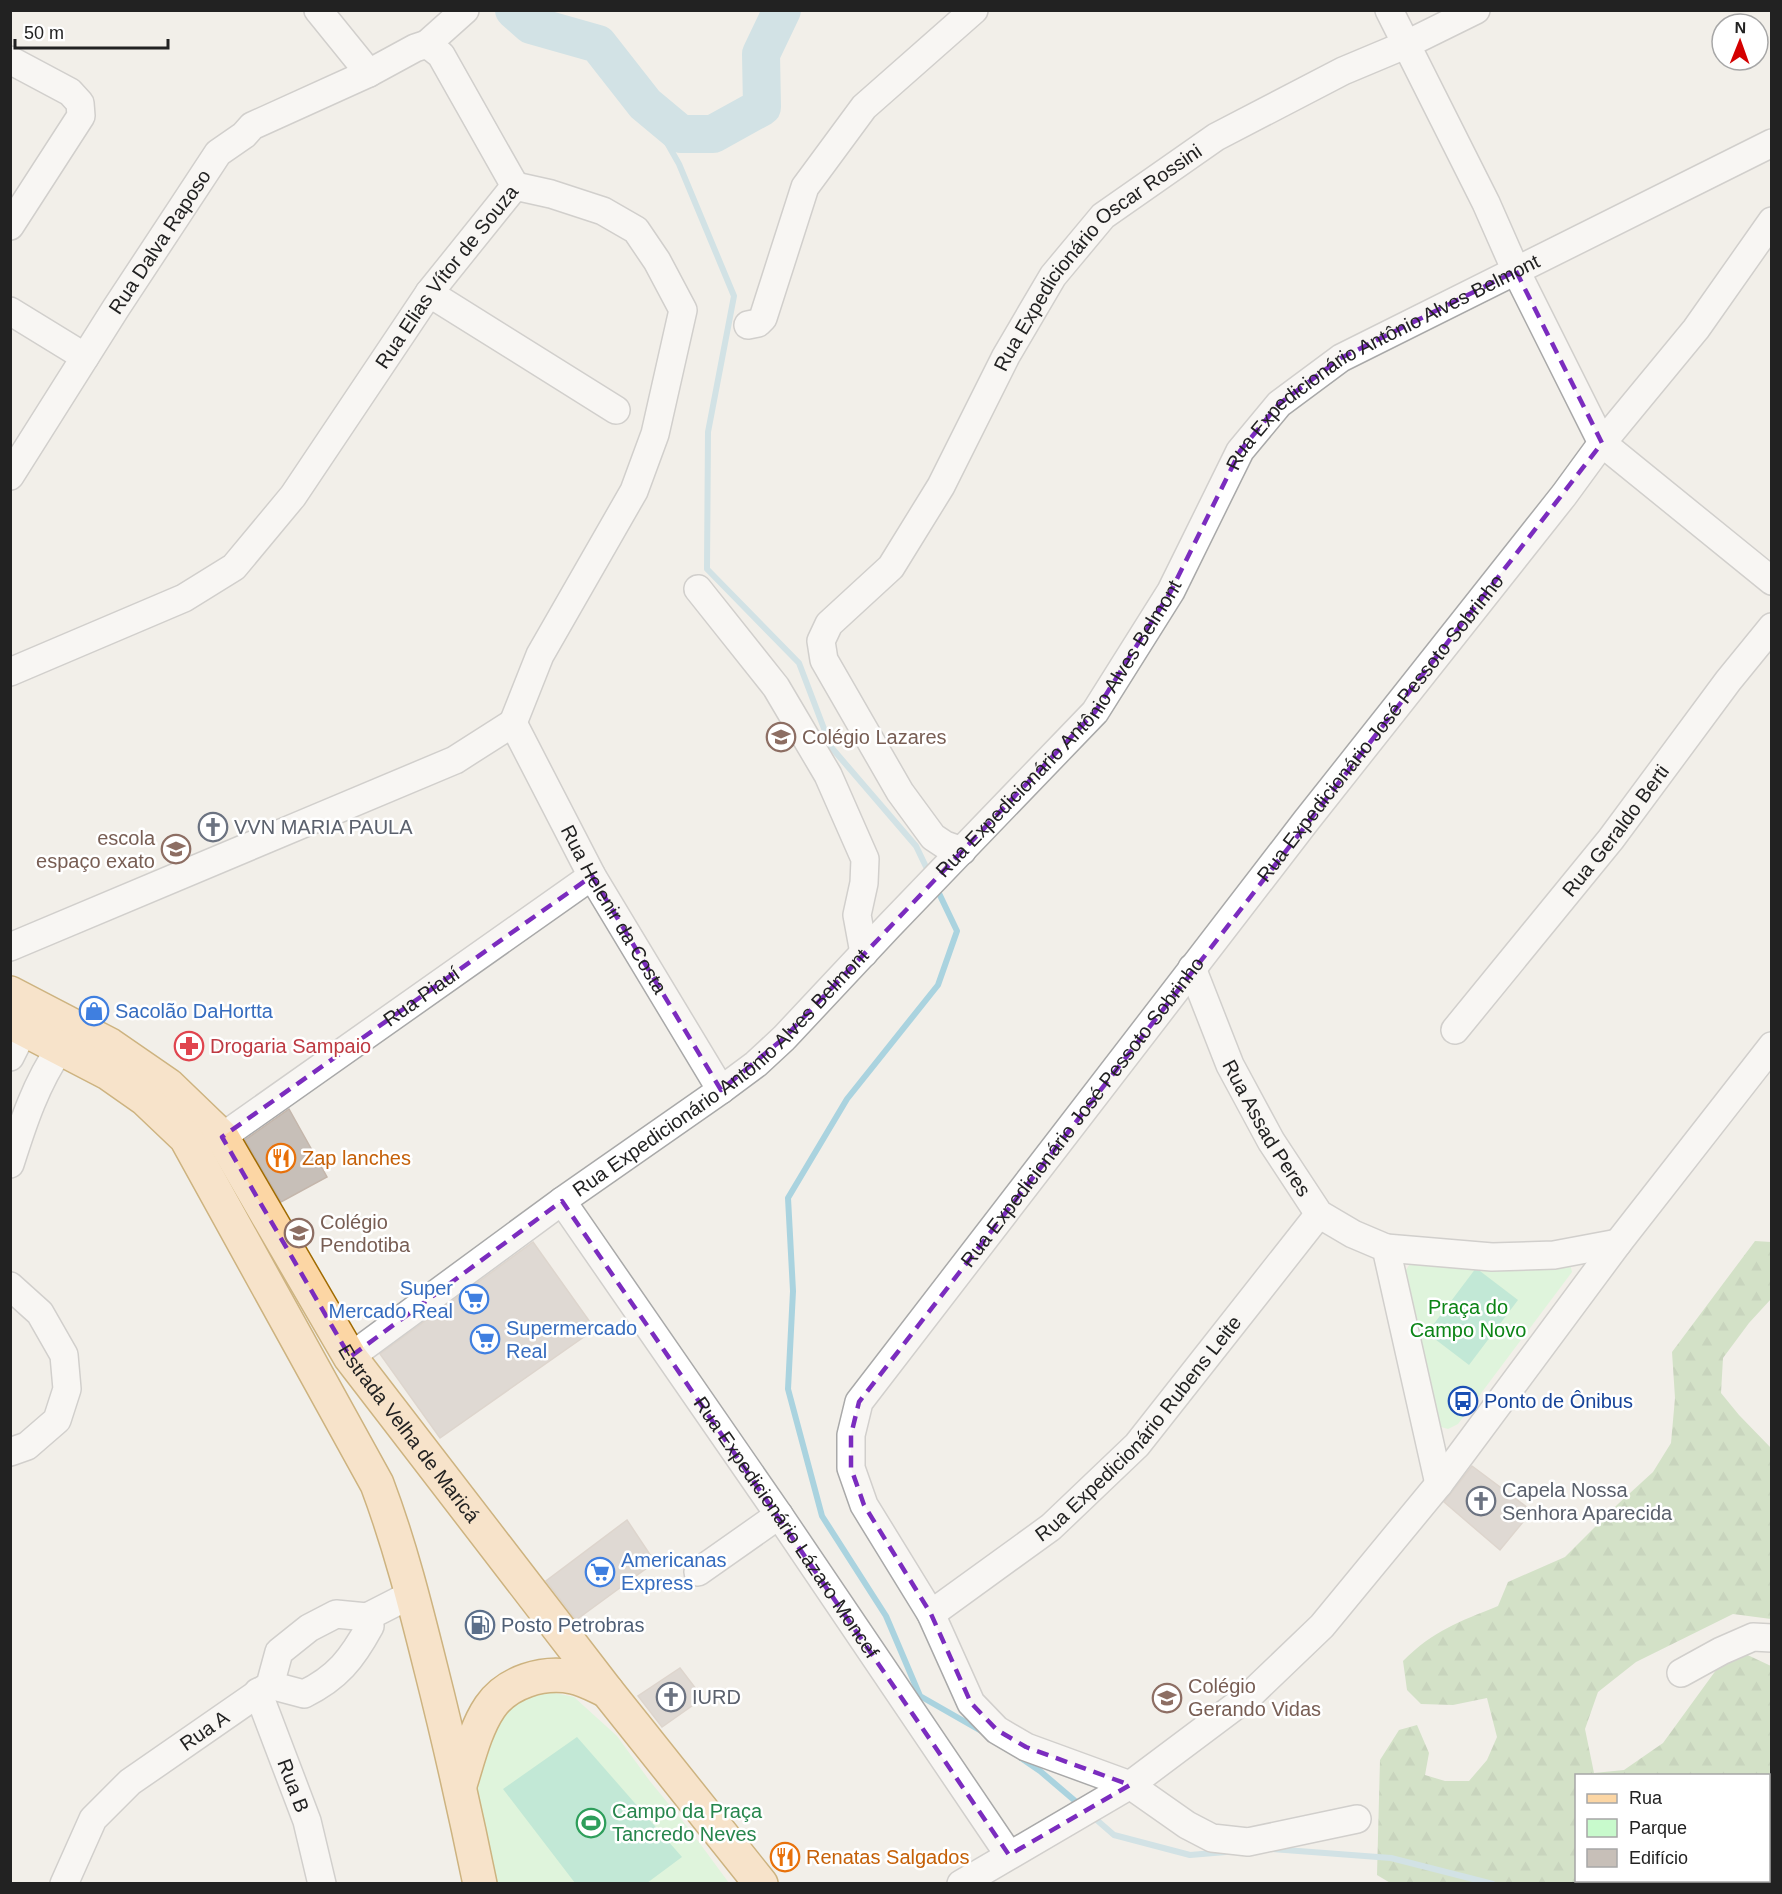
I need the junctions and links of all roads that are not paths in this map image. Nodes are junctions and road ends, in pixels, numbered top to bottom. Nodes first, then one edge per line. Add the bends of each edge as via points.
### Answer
1 (318, 10) edge
2 (974, 10) edge
3 (1389, 10) edge
4 (1476, 10) edge
5 (458, 17) edge
6 (427, 45) junction
7 (1405, 45) junction
8 (10, 60) edge
9 (369, 73) junction
10 (1772, 143) edge
11 (515, 186) junction
12 (14, 212) edge
13 (1772, 221) edge
14 (1516, 271) junction
15 (429, 293) junction
16 (10, 311) edge
17 (748, 325) dead end
18 (85, 357) junction
19 (616, 410) dead end
20 (1602, 443) junction
21 (10, 477) edge
22 (1772, 581) edge
23 (698, 589) dead end
24 (1772, 627) edge
25 (10, 672) edge
26 (513, 723) junction
27 (959, 855) junction
28 (592, 876) junction
29 (10, 947) edge
30 (864, 952) junction
31 (1192, 968) junction
32 (10, 993) edge
33 (1455, 1030) dead end
34 (15, 1036) edge
35 (1772, 1046) edge
36 (61, 1047) junction
37 (721, 1090) junction
38 (222, 1137) junction
39 (10, 1164) edge
40 (562, 1201) junction
41 (1318, 1214) junction
42 (1618, 1244) junction
43 (1386, 1248) junction
44 (10, 1286) edge
45 (350, 1357) junction
46 (10, 1452) edge
47 (424, 1453) junction
48 (377, 1484) junction
49 (1439, 1484) junction
50 (779, 1515) junction
51 (698, 1572) dead end
52 (412, 1594) junction
53 (931, 1614) junction
54 (367, 1617) junction
55 (1772, 1638) edge
56 (1681, 1673) dead end
57 (264, 1688) junction
58 (607, 1691) junction
59 (460, 1785) junction
60 (1130, 1785) junction
61 (1357, 1819) dead end
62 (1009, 1855) junction
63 (761, 1883) edge
64 (64, 1884) edge
65 (322, 1884) edge
66 (480, 1884) edge
67 (962, 1884) edge

1 - 9 street
2 - 17 street via 864,107 805,187 763,318
3 - 7 street
4 - 7 street, Rua Expedicionário Oscar Rossini
5 - 6 street, Rua Dalva Raposo
6 - 9 street, Rua Dalva Raposo
6 - 11 street via 441,55
7 - 14 street via 1486,203
7 - 27 street, Rua Expedicionário Oscar Rossini via 1343,71 1216,137 1103,216 1053,276 1006,356 941,486 891,567 829,624 821,642 824,660 900,792 933,837
8 - 12 street via 70,92 80,103 81,116
9 - 18 street, Rua Dalva Raposo via 252,126 218,153
10 - 14 street, Rua Expedicionário Antônio Alves Belmont
11 - 15 street, Rua Elias Vítor de Souza
11 - 26 street, Rua Elias Vítor de Souza via 603,211 636,230 683,310 655,434 634,491 540,655
13 - 20 street, Rua Expedicionário José Pessoto Sobrinho via 1696,329
14 - 20 street
14 - 27 street, Rua Expedicionário Antônio Alves Belmont via 1341,358 1279,404 1240,451 1172,591 1095,712
15 - 19 street
15 - 25 street, Rua Elias Vítor de Souza via 293,496 234,567 184,598
16 - 18 street
18 - 21 street, Rua Dalva Raposo
20 - 22 street
20 - 31 street, Rua Expedicionário José Pessoto Sobrinho
23 - 30 street via 776,687 828,775 865,859 858,915
24 - 33 street, Rua Geraldo Berti via 1611,839
26 - 28 street, Rua Helenir da Costa
26 - 29 street via 455,760
27 - 30 street, Rua Expedicionário Antônio Alves Belmont
28 - 37 street, Rua Helenir da Costa
28 - 38 street, Rua Piauí
30 - 37 street, Rua Expedicionário Antônio Alves Belmont via 784,1038
31 - 41 street, Rua Assad Peres via 1230,1065 1271,1141
31 - 53 street, Rua Expedicionário José Pessoto Sobrinho via 859,1402 851,1436 851,1468 864,1505
32 - 38 main road, Estrada Velha de Maricá via 110,1045 168,1085
34 - 36 main road, Estrada Velha de Maricá
35 - 42 street
36 - 39 street via 28,1108
36 - 48 main road, Estrada Velha de Maricá via 146,1099 186,1138
37 - 40 street, Rua Expedicionário Antônio Alves Belmont
38 - 45 main road, Estrada Velha de Maricá
40 - 45 street, Rua Expedicionário Antônio Alves Belmont
40 - 50 street, Rua Expedicionário Lázaro Moncef
41 - 43 street, Rua Assad Peres
41 - 53 street, Rua Expedicionário Rubens Leite via 1137,1445 1051,1527
42 - 43 street, Rua Assad Peres via 1554,1255 1492,1257
42 - 49 street
43 - 49 street
44 - 46 street via 40,1313 64,1355 67,1389 57,1420 27,1446
45 - 47 main road, Estrada Velha de Maricá
47 - 48 main road via 406,1447 393,1449 380,1466
47 - 58 main road, Estrada Velha de Maricá
48 - 52 main road, Estrada Velha de Maricá
49 - 60 street via 1322,1626 1250,1695
50 - 51 street
50 - 62 street, Rua Expedicionário Lázaro Moncef
52 - 54 street
52 - 59 main road, Estrada Velha de Maricá
53 - 60 street, Rua Expedicionário José Pessoto Sobrinho via 971,1703 997,1730 1026,1747
54 - 57 street via 336,1614 309,1628 279,1652
54 - 57 street via 370,1626 359,1647 325,1684 304,1694
55 - 56 street via 1753,1637
57 - 64 street, Rua A via 130,1782 93,1820
57 - 65 street, Rua B via 307,1821
58 - 59 main road via 572,1676 536,1677 507,1688 490,1707
58 - 63 main road, Estrada Velha de Maricá
59 - 66 main road, Estrada Velha de Maricá
60 - 61 street, Rua Expedicionário José Pessoto Sobrinho via 1212,1838 1248,1842
60 - 62 street
62 - 67 street

